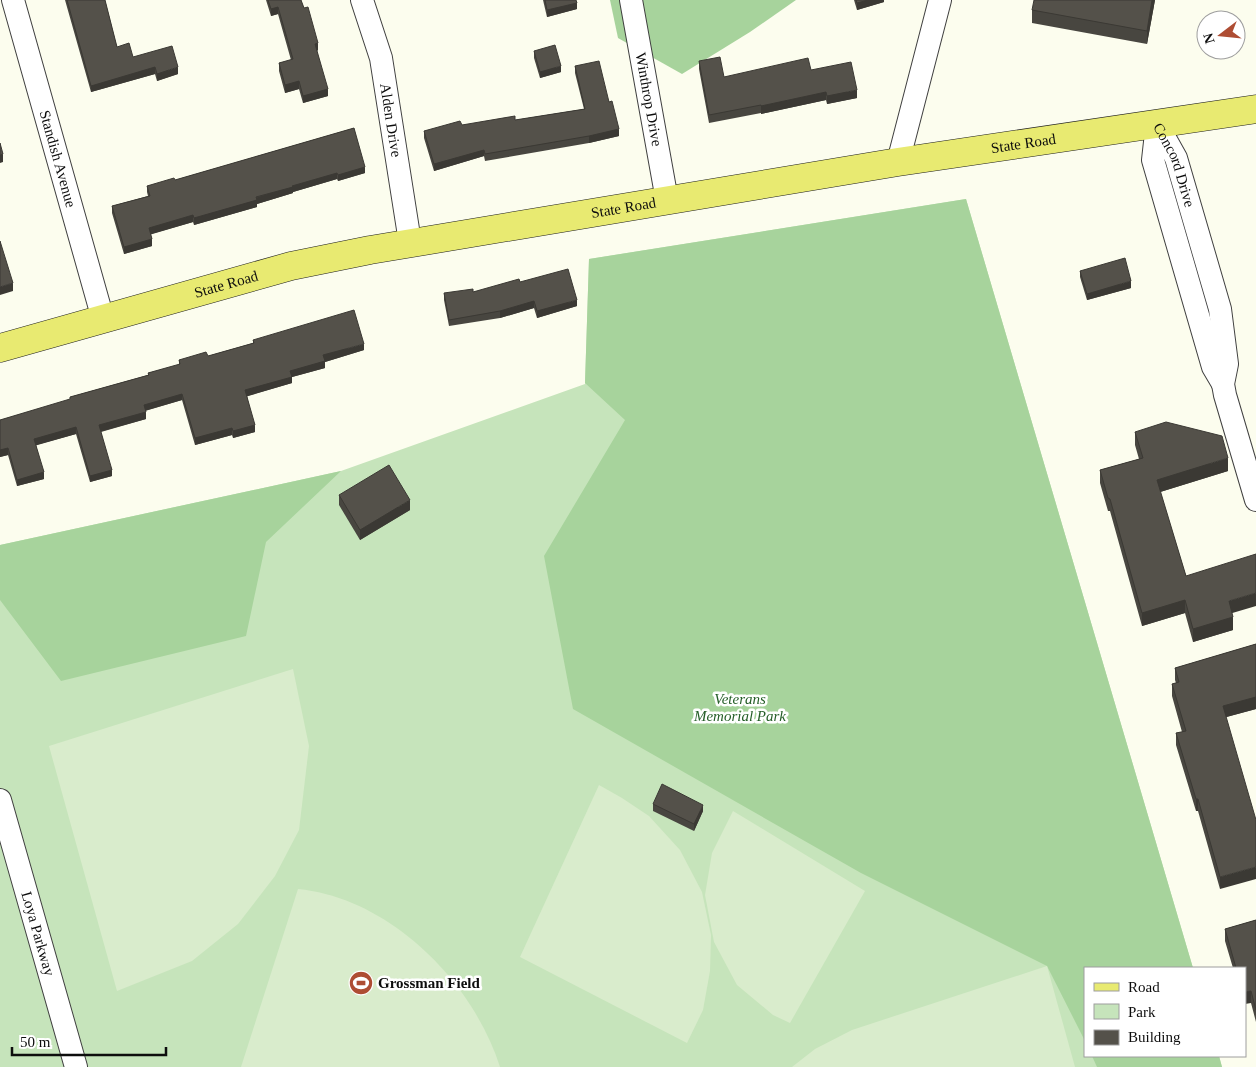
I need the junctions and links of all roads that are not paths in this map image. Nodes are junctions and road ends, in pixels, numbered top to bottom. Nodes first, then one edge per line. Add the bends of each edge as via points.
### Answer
1 (13, 0) edge
2 (362, 0) edge
3 (631, 0) edge
4 (940, 0) edge
5 (1256, 109) edge
6 (1157, 124) junction
7 (898, 162) junction
8 (667, 200) junction
9 (410, 242) junction
10 (103, 319) junction
11 (0, 348) edge
12 (1256, 500) edge
13 (0, 800) edge
14 (76, 1067) edge

1 - 10 street, Standish Avenue
2 - 9 street, Alden Drive via 381,58
3 - 8 street, Winthrop Drive
4 - 7 street
5 - 6 main road, State Road
6 - 7 main road, State Road
6 - 12 street, Concord Drive via 1153,160 1213,367 1223,384
7 - 8 main road, State Road
8 - 9 main road, State Road
9 - 10 main road, State Road via 291,266
10 - 11 main road, State Road
13 - 14 street, Loya Parkway

